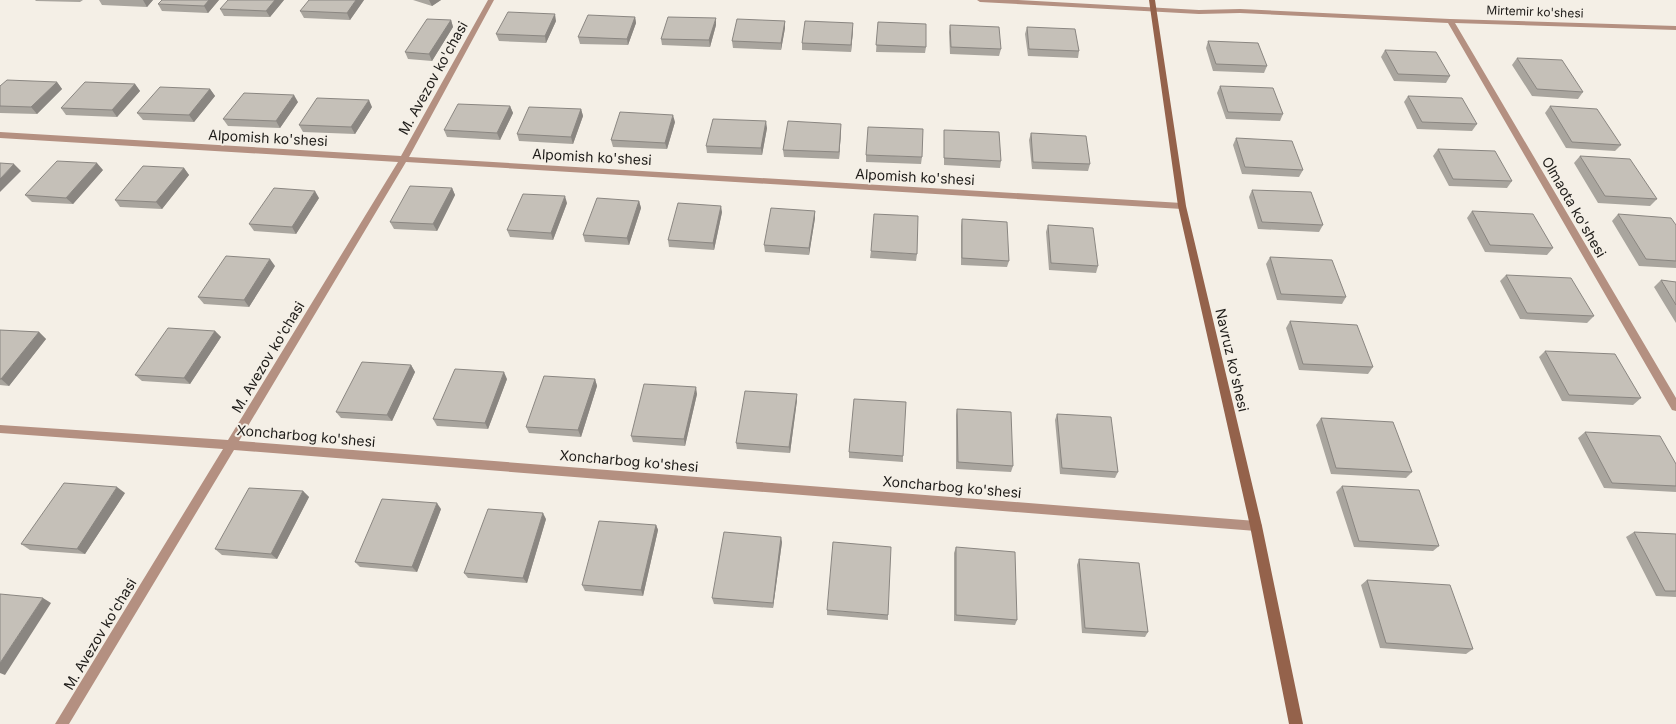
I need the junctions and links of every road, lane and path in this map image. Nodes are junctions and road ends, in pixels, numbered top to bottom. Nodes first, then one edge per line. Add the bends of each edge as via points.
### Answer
1 (491, 0) edge
2 (980, 0) edge
3 (1152, 5) edge
4 (1450, 21) junction
5 (1676, 28) edge
6 (0, 135) edge
7 (404, 159) junction
8 (1182, 206) junction
9 (1676, 407) edge
10 (0, 429) edge
11 (231, 445) junction
12 (1256, 526) junction
13 (62, 724) edge
14 (1296, 724) edge

1 - 7 street, M. Avezov ko'chasi
2 - 3 street, Mirtemir ko'shesi
3 - 4 street, Mirtemir ko'shesi via 1199,12 1240,11
3 - 8 street, Navruz ko'shesi
4 - 5 street, Mirtemir ko'shesi
4 - 9 street, Olmaota ko'shesi
6 - 7 street, Alpomish ko'shesi
7 - 8 street, Alpomish ko'shesi
7 - 11 street, M. Avezov ko'chasi
8 - 12 street, Navruz ko'shesi
10 - 11 street, Xoncharbog ko'shesi
11 - 12 street, Xoncharbog ko'shesi
11 - 13 street, M. Avezov ko'chasi
12 - 14 street, Navruz ko'shesi

